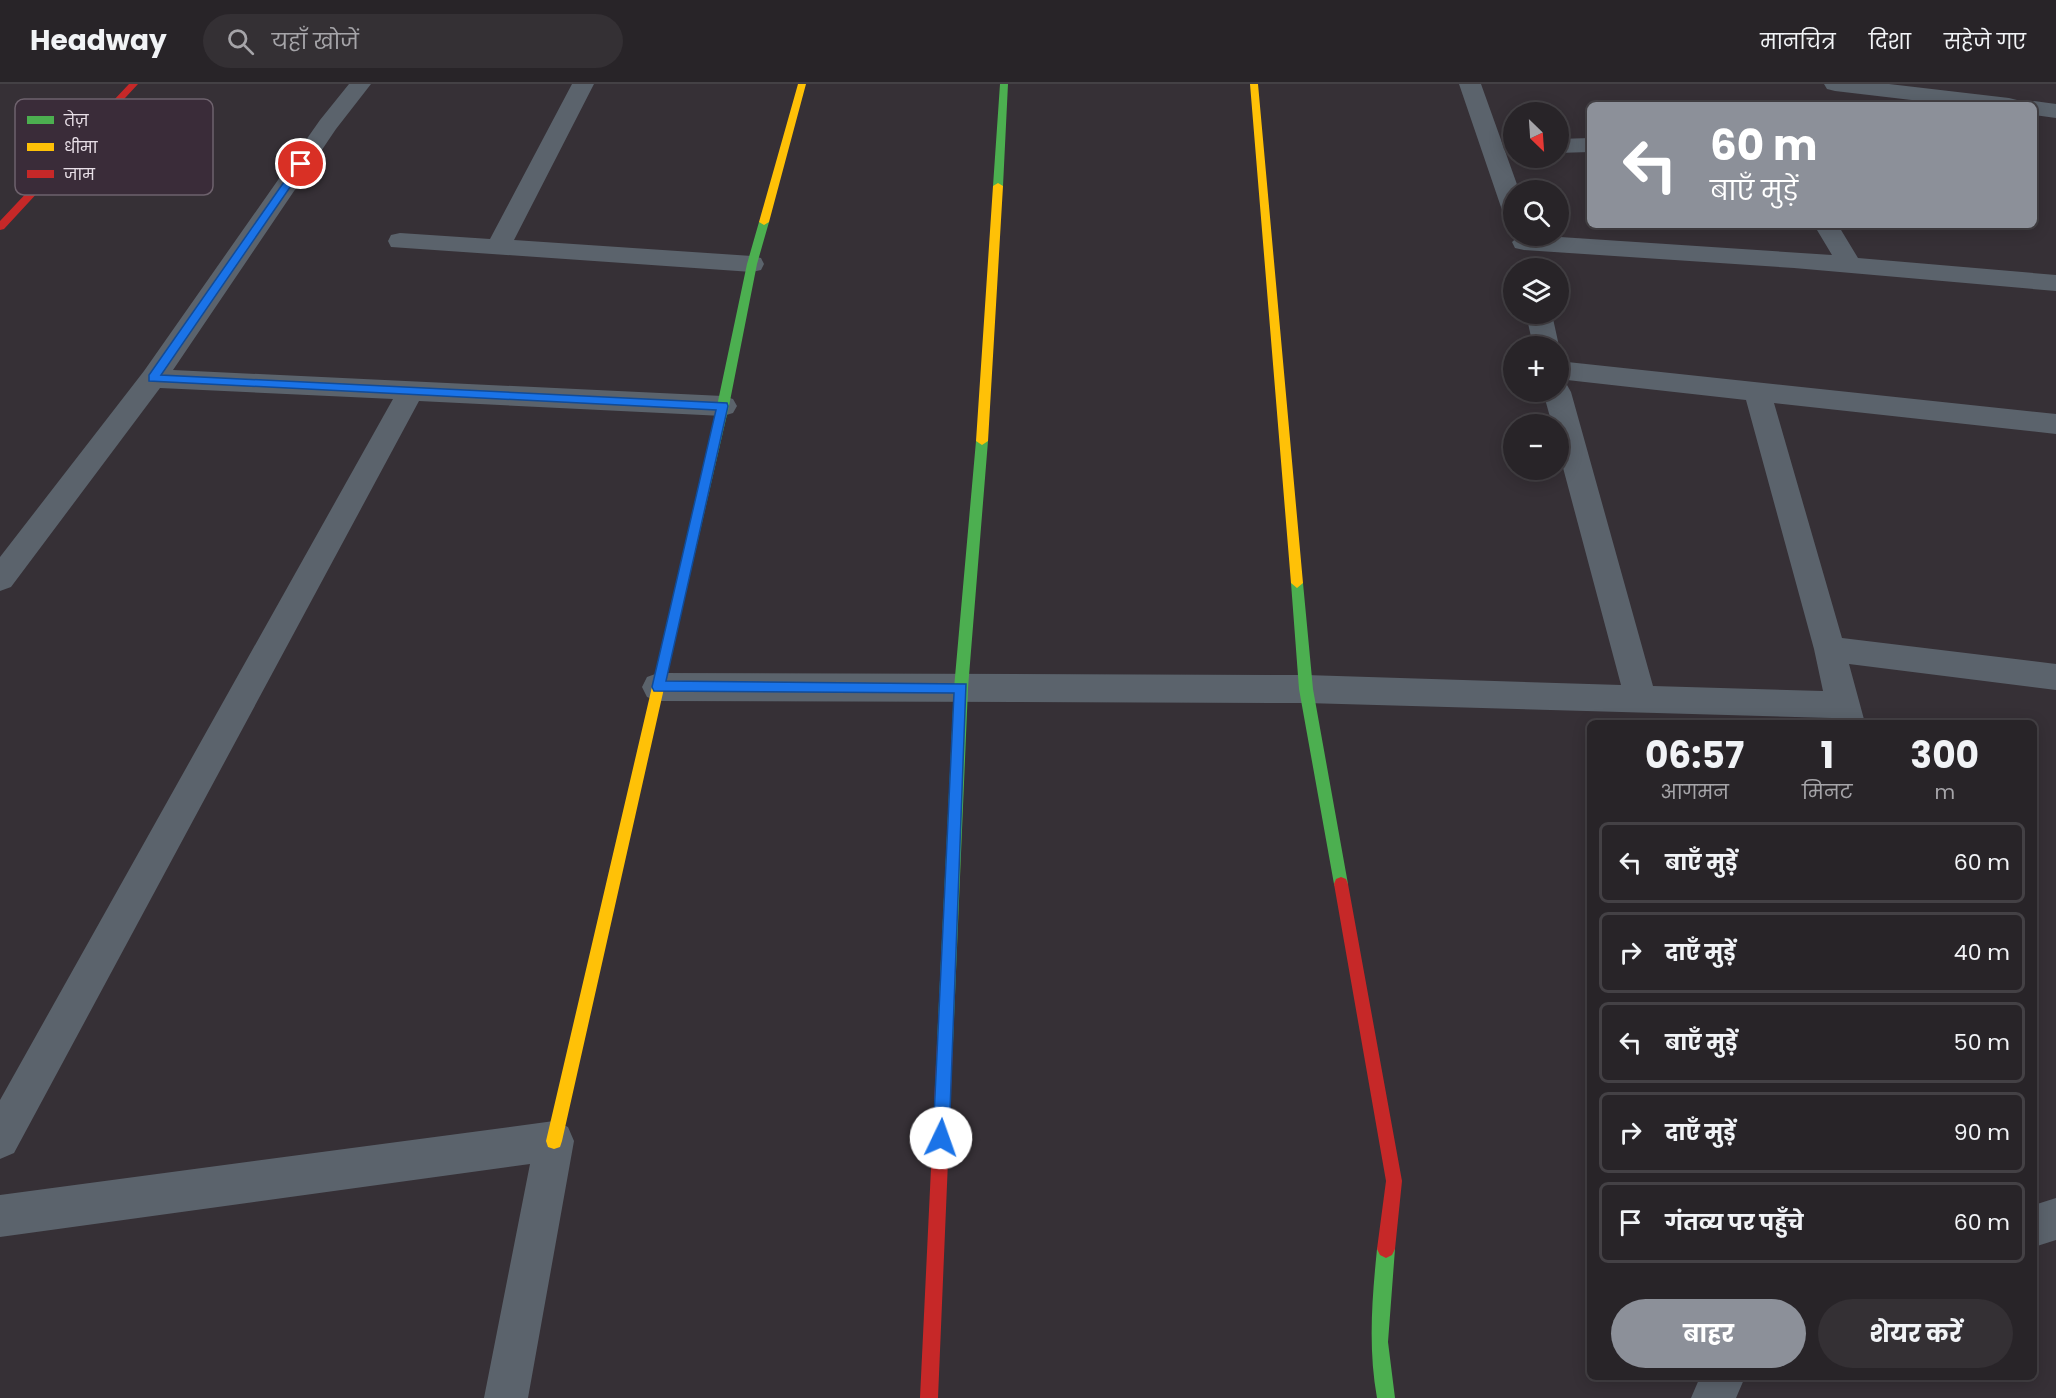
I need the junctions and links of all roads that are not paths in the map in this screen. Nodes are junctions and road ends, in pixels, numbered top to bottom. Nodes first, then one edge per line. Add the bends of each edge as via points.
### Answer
1 (134, 84) edge
2 (360, 84) edge
3 (583, 84) edge
4 (802, 84) edge
5 (1004, 84) edge
6 (1254, 84) edge
7 (1470, 84) edge
8 (1835, 84) edge
9 (120, 99) edge
10 (1944, 101) edge
11 (1960, 102) edge
12 (2037, 108) edge
13 (2056, 111) edge
14 (1587, 145) edge
15 (1569, 146) edge
16 (1503, 148) edge
17 (30, 195) edge
18 (0, 227) edge
19 (1828, 228) edge
20 (400, 241) dead end
21 (1569, 243) edge
22 (498, 247) junction
23 (752, 264) junction
24 (1851, 266) junction
25 (2056, 283) edge
26 (1569, 371) edge
27 (153, 378) junction
28 (412, 389) junction
29 (1757, 391) junction
30 (1560, 402) edge
31 (723, 406) junction
32 (2056, 424) edge
33 (4, 567) edge
34 (1830, 649) junction
35 (2056, 677) edge
36 (658, 687) junction
37 (961, 688) junction
38 (1306, 690) junction
39 (1641, 700) junction
40 (1845, 714) edge
41 (0, 1139) edge
42 (554, 1141) junction
43 (0, 1216) edge
44 (2056, 1219) edge
45 (2037, 1225) edge
46 (1722, 1380) edge
47 (506, 1398) edge
48 (929, 1398) edge
49 (1386, 1398) edge
50 (1713, 1398) edge

1 - 9 street
2 - 27 street
3 - 22 street
4 - 23 street
5 - 37 street via 980,473
6 - 38 street
7 - 16 street
8 - 10 street
10 - 11 street
12 - 13 street
14 - 15 street
17 - 18 street
19 - 24 street
20 - 22 street
21 - 24 street
22 - 23 street
23 - 31 street
24 - 25 street
26 - 29 street
27 - 28 street
27 - 33 street
28 - 31 street
28 - 41 street
29 - 32 street
29 - 34 street
30 - 39 street
31 - 36 street
34 - 35 street
34 - 40 street
36 - 37 street
36 - 42 street
37 - 38 street
37 - 48 street
38 - 39 street
38 - 49 street via 1394,1181 1378,1313 1379,1365
39 - 40 street
42 - 43 street
42 - 47 street
44 - 45 street
46 - 50 street

